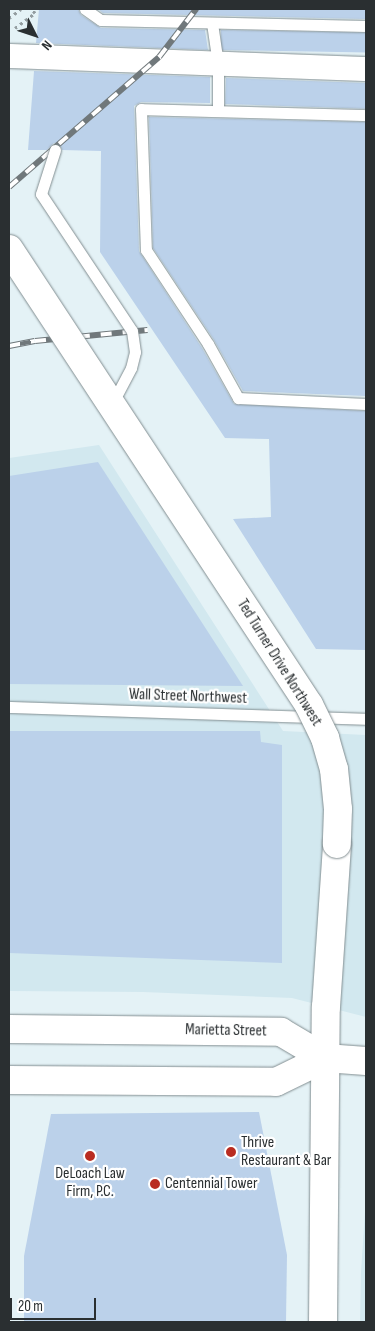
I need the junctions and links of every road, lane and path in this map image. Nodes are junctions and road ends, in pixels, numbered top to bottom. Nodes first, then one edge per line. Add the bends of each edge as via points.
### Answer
1 (21, 9) edge
2 (32, 9) edge
3 (85, 9) edge
4 (158, 9) edge
5 (9, 18) edge
6 (158, 22) junction
7 (212, 23) junction
8 (366, 26) edge
9 (9, 33) edge
10 (9, 56) edge
11 (218, 64) junction
12 (366, 69) edge
13 (218, 111) junction
14 (366, 115) edge
15 (55, 150) dead end
16 (9, 249) edge
17 (111, 404) junction
18 (366, 404) edge
19 (9, 707) edge
20 (366, 719) edge
21 (9, 1029) edge
22 (325, 1058) junction
23 (366, 1061) edge
24 (9, 1080) edge
25 (323, 1322) edge

1 - 5 path
2 - 9 path via 35,13
3 - 6 lane via 101,20
4 - 6 lane
6 - 7 lane
7 - 8 lane
7 - 11 lane
10 - 11 street
11 - 12 street
11 - 13 lane
13 - 14 lane
13 - 18 lane via 141,109 146,250 208,344 238,398
15 - 17 lane, bridge via 42,194 132,331 135,352
16 - 17 street, Ted Turner Drive Northwest, bridge
17 - 22 street, Ted Turner Drive Northwest, bridge via 309,705 325,738 334,769 338,809
19 - 20 lane, Wall Street Northwest
21 - 22 street, Marietta Street via 280,1032
22 - 23 street
22 - 24 street via 276,1082
22 - 25 street, Ted Turner Drive Northwest

